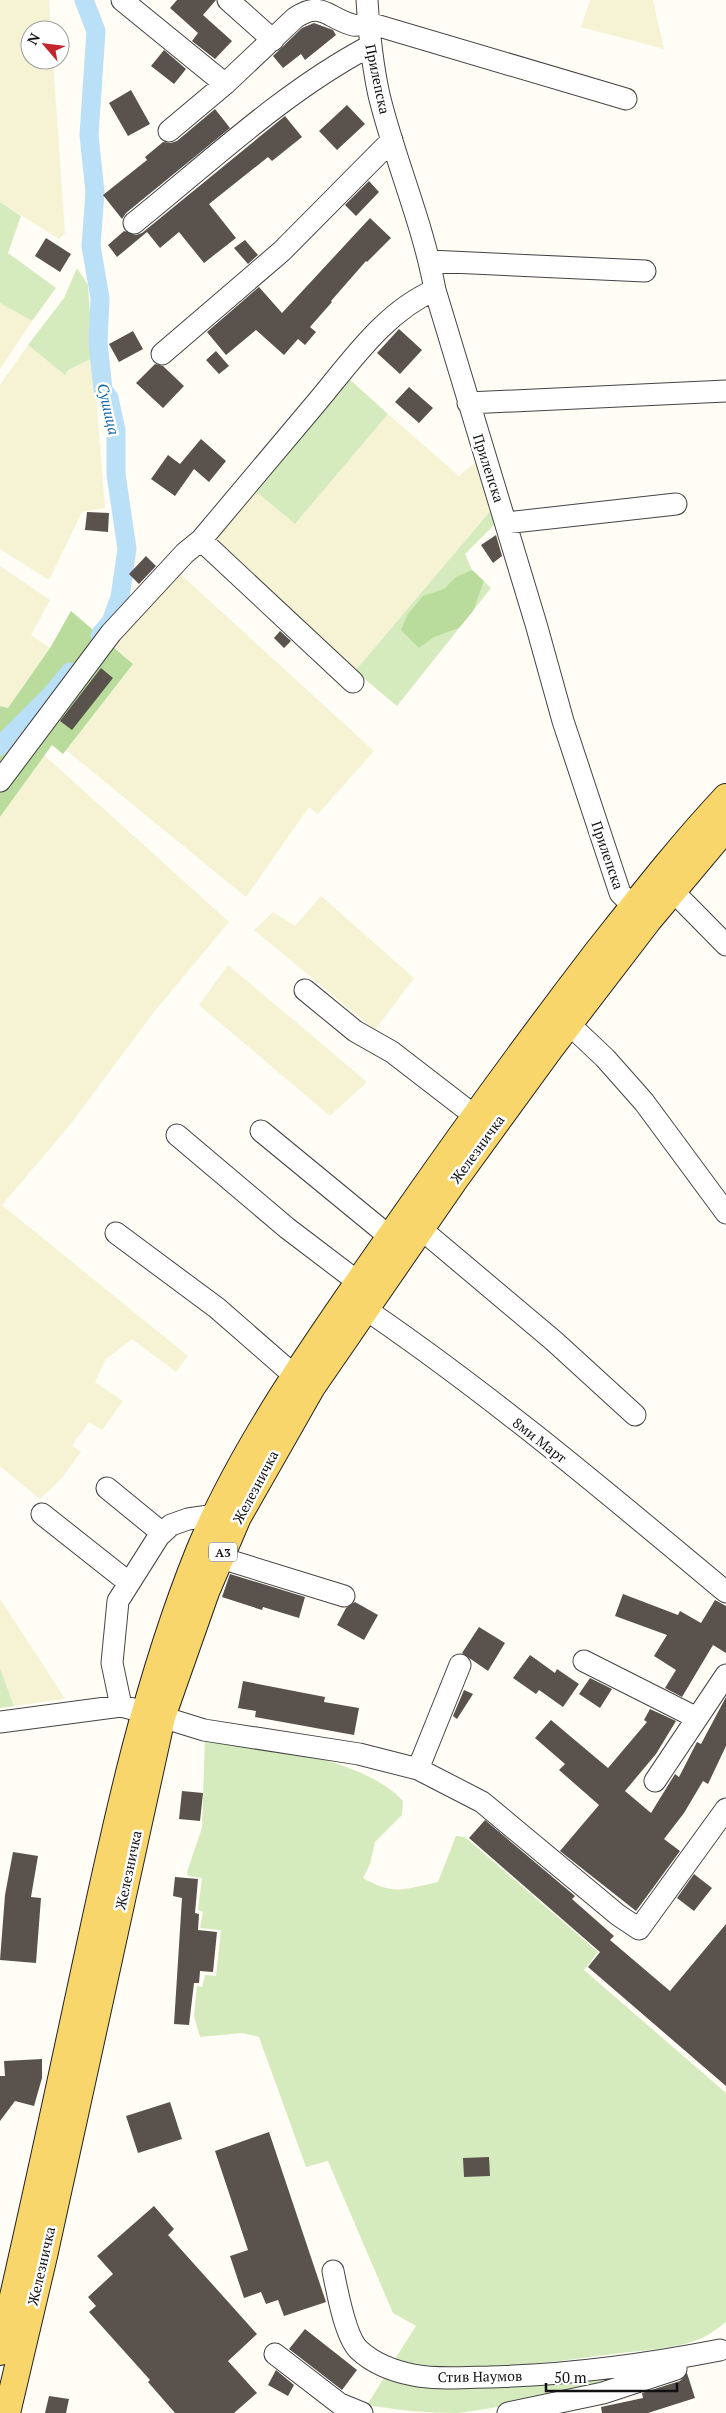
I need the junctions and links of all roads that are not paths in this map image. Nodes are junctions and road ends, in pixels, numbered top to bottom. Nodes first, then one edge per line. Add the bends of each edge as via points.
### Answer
1 (122, 0) edge
2 (228, 0) edge
3 (367, 0) edge
4 (369, 23) junction
5 (273, 40) junction
6 (370, 46) junction
7 (225, 84) junction
8 (626, 99) dead end
9 (169, 131) dead end
10 (392, 140) junction
11 (134, 223) dead end
12 (429, 261) junction
13 (645, 271) dead end
14 (434, 290) junction
15 (162, 354) dead end
16 (726, 391) edge
17 (468, 403) junction
18 (676, 504) dead end
19 (506, 523) junction
20 (201, 540) junction
21 (353, 682) dead end
22 (0, 781) edge
23 (726, 797) edge
24 (726, 828) edge
25 (666, 883) junction
26 (640, 914) junction
27 (726, 945) edge
28 (305, 990) dead end
29 (570, 1024) junction
30 (475, 1116) junction
31 (261, 1131) dead end
32 (177, 1135) dead end
33 (726, 1212) edge
34 (421, 1229) junction
35 (116, 1233) dead end
36 (390, 1237) junction
37 (357, 1296) junction
38 (296, 1376) junction
39 (635, 1415) dead end
40 (107, 1488) dead end
41 (42, 1514) dead end
42 (216, 1515) junction
43 (162, 1533) junction
44 (221, 1558) junction
45 (128, 1582) junction
46 (726, 1592) edge
47 (344, 1596) dead end
48 (584, 1661) dead end
49 (460, 1665) dead end
50 (726, 1675) edge
51 (142, 1712) junction
52 (697, 1718) junction
53 (0, 1722) edge
54 (418, 1770) junction
55 (655, 1782) dead end
56 (726, 1809) edge
57 (333, 2271) dead end
58 (723, 2348) edge
59 (0, 2352) edge
60 (275, 2354) dead end
61 (8, 2410) edge
62 (362, 2413) edge
63 (508, 2413) edge

1 - 7 street
2 - 5 street
3 - 4 street, Прилепска
4 - 5 street via 354,25 319,8 306,9
4 - 6 street, Прилепска
4 - 8 street
5 - 7 street
6 - 10 street, Прилепска
6 - 11 street via 288,98
7 - 9 street
10 - 12 street, Прилепска
10 - 15 street via 282,251
12 - 13 street
12 - 14 street, Прилепска
14 - 17 street, Прилепска
14 - 20 street via 401,308 365,346
16 - 17 street
17 - 19 street, Прилепска
18 - 19 street
19 - 26 street, Прилепска via 563,721 620,892
20 - 21 street
20 - 22 street via 111,633
23 - 25 main road, Железничка / A3
24 - 25 main road, Железничка / A3
25 - 26 main road, Железничка / A3
25 - 27 street
26 - 29 main road, Железничка / A3
26 - 30 main road, Железничка / A3 via 533,1035
28 - 30 street via 355,1031 392,1052
29 - 33 street via 644,1102
29 - 34 main road, Железничка / A3
30 - 36 main road, Железничка / A3
31 - 36 street
32 - 37 street, 8ми Март via 287,1228
34 - 37 main road, Железничка / A3
34 - 39 street via 554,1341
35 - 38 street via 217,1308
36 - 37 main road, Железничка / A3
37 - 38 main road, Железничка / A3
37 - 44 main road, Железничка / A3 via 312,1387 238,1517
37 - 46 street, 8ми Март via 580,1471
38 - 42 main road, Железничка / A3
40 - 43 street
41 - 45 street
42 - 43 street via 188,1519 171,1525
42 - 51 main road, Железничка / A3 via 172,1624
43 - 45 street
44 - 47 street
44 - 51 main road, Железничка / A3 via 203,1601
45 - 51 street via 118,1601 112,1663
48 - 52 street
49 - 54 street
50 - 52 street
51 - 53 street
51 - 54 street via 204,1730 359,1754
51 - 59 main road, Железничка / A3
51 - 61 main road, Железничка / A3
52 - 55 street
54 - 56 street via 482,1802 639,1929
57 - 58 street, Стив Наумов via 346,2325 357,2348 380,2366 414,2376 455,2378 577,2373 652,2363
58 - 63 street, Стив Наумов via 666,2374 603,2393
60 - 62 street via 340,2404

